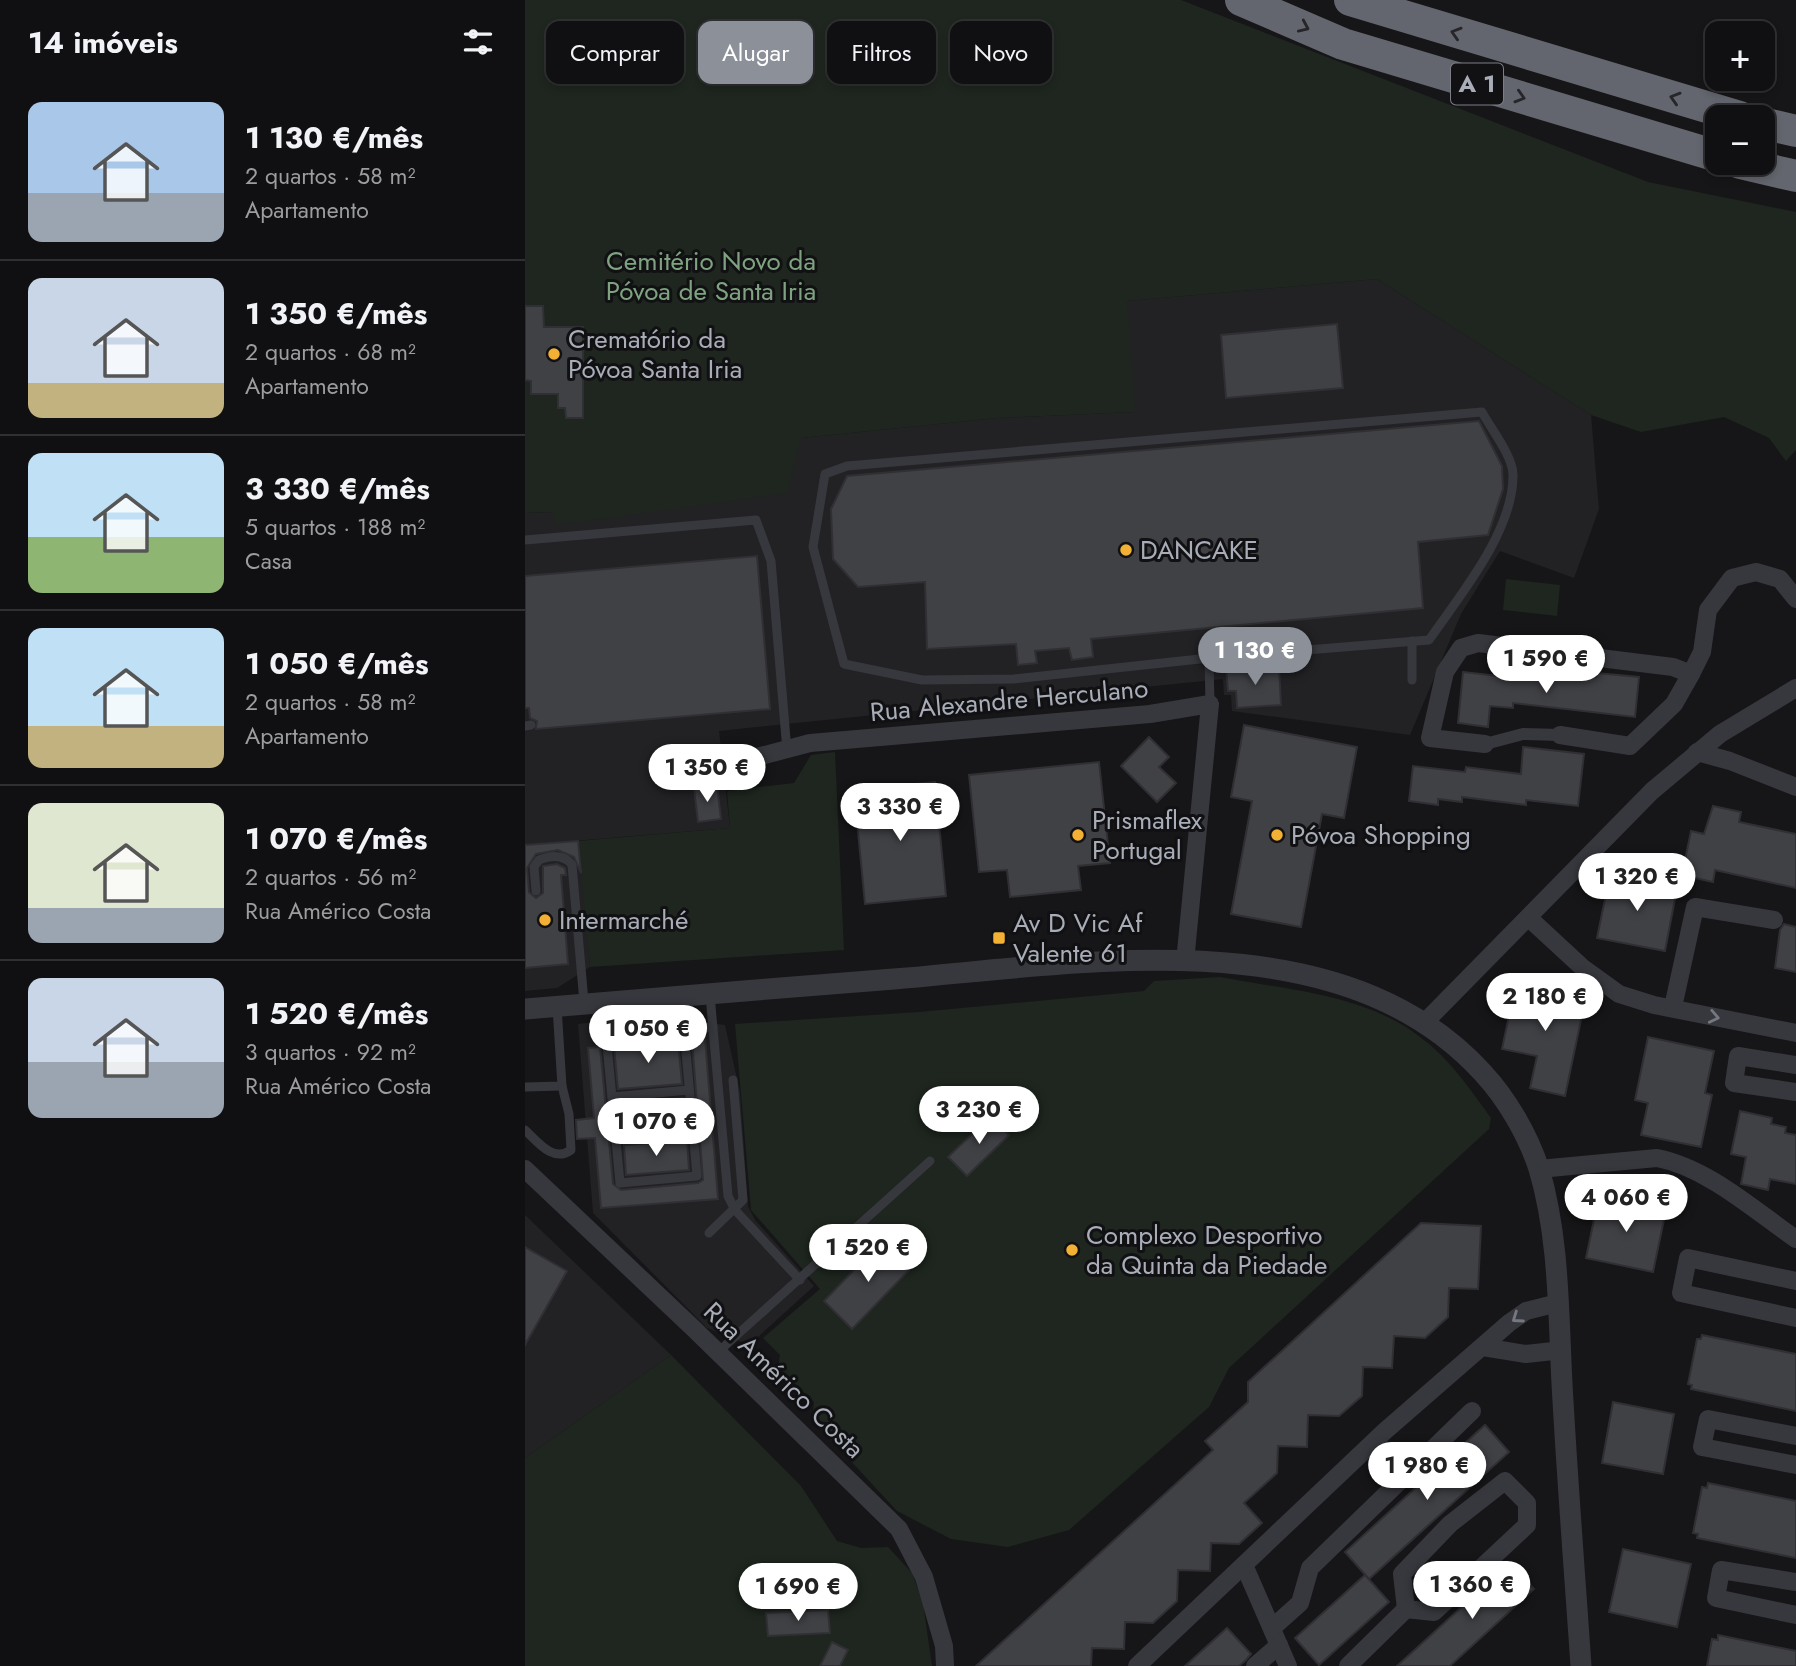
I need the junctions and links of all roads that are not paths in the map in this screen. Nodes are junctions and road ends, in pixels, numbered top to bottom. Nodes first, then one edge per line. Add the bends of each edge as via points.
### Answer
1 (1241, 0) edge
2 (1350, 0) edge
3 (1705, 106) edge
4 (1775, 126) edge
5 (1796, 131) edge
6 (1705, 152) edge
7 (1775, 171) edge
8 (1796, 176) edge
9 (525, 540) edge
10 (1796, 599) edge
11 (1412, 641) junction
12 (1209, 658) junction
13 (1691, 674) junction
14 (1412, 680) dead end
15 (1796, 688) edge
16 (1210, 704) junction
17 (1560, 736) joint
18 (1485, 744) joint
19 (787, 751) junction
20 (1696, 752) junction
21 (723, 766) dead end
22 (1796, 787) edge
23 (536, 891) dead end
24 (1530, 919) junction
25 (1774, 920) dead end
26 (1185, 962) junction
27 (710, 994) junction
28 (594, 1003) junction
29 (557, 1006) junction
30 (1673, 1007) junction
31 (525, 1009) edge
32 (1425, 1023) junction
33 (713, 1027) junction
34 (684, 1029) junction
35 (1796, 1033) edge
36 (606, 1036) junction
37 (1796, 1065) edge
38 (733, 1080) dead end
39 (562, 1086) junction
40 (525, 1087) edge
41 (689, 1090) junction
42 (1796, 1092) edge
43 (612, 1097) junction
44 (525, 1130) edge
45 (693, 1134) junction
46 (615, 1139) junction
47 (930, 1161) dead end
48 (525, 1169) edge
49 (1539, 1169) junction
50 (735, 1210) junction
51 (709, 1233) dead end
52 (1796, 1239) edge
53 (800, 1280) junction
54 (1796, 1281) edge
55 (1558, 1303) junction
56 (1796, 1318) edge
57 (1483, 1347) junction
58 (1562, 1350) junction
59 (718, 1352) junction
60 (1472, 1411) dead end
61 (1796, 1436) edge
62 (1796, 1465) edge
63 (1244, 1565) junction
64 (1796, 1582) edge
65 (1406, 1609) junction
66 (1796, 1615) edge
67 (1276, 1637) junction
68 (945, 1666) edge
69 (1137, 1666) edge
70 (1255, 1666) edge
71 (1288, 1666) edge
72 (1348, 1666) edge
73 (1581, 1666) edge

1 -> 6 highway, A 1 via 1343,44
3 -> 2 highway, A 1
4 - 5 highway
7 - 8 highway
9 - 19 lane via 757,520 771,561
10 - 13 street via 1780,579 1756,572 1732,578 1708,610 1702,652
11 - 12 lane
11 - 12 lane via 1429,640 1495,543 1513,472 1482,412 847,466 825,474 813,547 844,664 922,680 1014,679
11 - 14 lane
12 - 16 lane
13 - 17 street via 1674,704 1630,746
13 - 18 street via 1673,667 1478,643 1461,648 1445,672 1430,738
15 - 20 street
16 - 19 street, Rua Alexandre Herculano via 1150,714 810,743
16 - 26 street
17 - 18 street via 1523,734
19 - 21 street, Rua Alexandre Herculano
20 - 22 street
20 - 24 street via 1623,818
23 - 28 lane via 534,867 539,859 568,859
24 - 30 street via 1619,994
24 - 32 street
25 - 30 street via 1695,907
26 - 27 street via 1088,964
26 - 32 street via 1260,966 1329,979
27 - 28 street
27 - 33 lane
28 - 29 street
28 - 36 lane
29 - 31 street
29 - 39 lane
30 -> 35 street
32 - 49 street via 1464,1052 1496,1087
33 - 34 lane
33 - 50 lane via 727,1189
34 - 36 lane
34 - 41 lane
36 - 43 lane
37 - 42 street via 1738,1056 1734,1083
38 - 50 lane via 743,1194
39 - 40 lane
39 - 44 lane via 571,1150 551,1153
41 - 43 lane
41 - 45 lane
43 - 46 lane
45 - 46 lane
45 - 46 lane via 697,1176 619,1183
47 - 53 lane
48 - 59 street, Rua Américo Costa
49 - 52 street via 1657,1158 1674,1161
49 - 55 street
50 - 51 lane
50 - 53 lane
53 - 59 lane
54 - 56 street via 1688,1258 1681,1293
55 -> 57 street via 1526,1311
55 - 58 street
57 - 58 street via 1526,1354
57 - 63 street via 1385,1431
58 - 73 street
59 - 68 street, Rua Américo Costa via 899,1530 924,1577 944,1646
60 - 67 street via 1310,1567 1300,1603
61 - 62 street via 1708,1419 1702,1447
63 - 67 street
63 - 69 street
64 - 66 street via 1721,1570 1716,1598
65 - 65 street via 1434,1612 1527,1525 1527,1503 1505,1481 1450,1524 1402,1574
65 - 72 street
67 - 70 street
67 - 71 street

